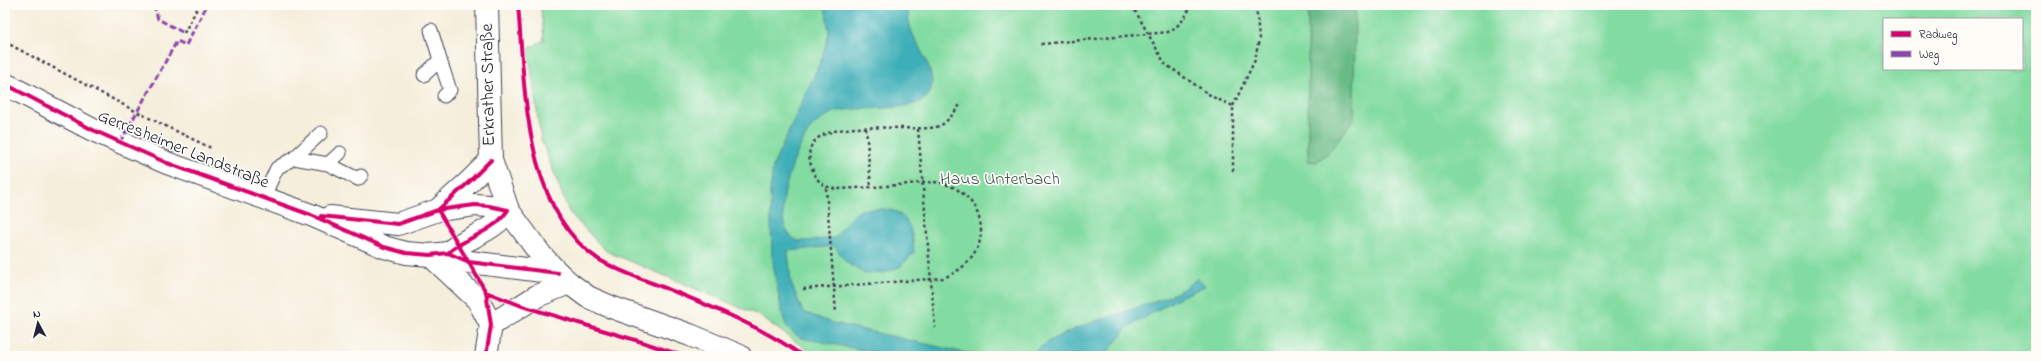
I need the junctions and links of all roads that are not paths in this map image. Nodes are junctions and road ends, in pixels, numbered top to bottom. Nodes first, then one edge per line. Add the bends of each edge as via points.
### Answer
1 (487, 5) edge
2 (431, 30) dead end
3 (440, 60) junction
4 (424, 75) dead end
5 (5, 84) edge
6 (444, 96) dead end
7 (321, 133) dead end
8 (340, 153) dead end
9 (294, 158) junction
10 (491, 160) junction
11 (328, 164) junction
12 (361, 176) dead end
13 (263, 198) junction
14 (438, 210) junction
15 (508, 210) junction
16 (311, 215) junction
17 (439, 254) junction
18 (563, 278) junction
19 (491, 325) junction
20 (486, 356) edge
21 (740, 356) edge

1 - 10 street, Erkrather Straße
2 - 3 lane
3 - 4 lane
3 - 6 lane via 450,90
5 - 13 street, Gerresheimer Landstraße via 93,130 168,163
7 - 9 lane
8 - 11 lane
9 - 11 lane
9 - 13 lane via 277,168
10 - 14 street, Gerresheimer Landstraße
10 - 15 street, Erkrather Straße
11 - 12 lane via 358,179
13 - 16 street, Gerresheimer Landstraße
14 - 15 street, Gerresheimer Landstraße via 488,206
14 - 16 street, Gerresheimer Landstraße via 398,224
15 - 17 street via 482,233
15 - 18 street, Gerresheimer Landstraße via 541,255
16 - 17 street, Gerresheimer Landstraße via 384,247 406,253
17 - 18 street, Gerresheimer Landstraße via 469,262
17 - 19 street via 478,300
18 - 19 street
18 - 21 street, Gerresheimer Landstraße via 588,296 611,307
19 - 20 street

